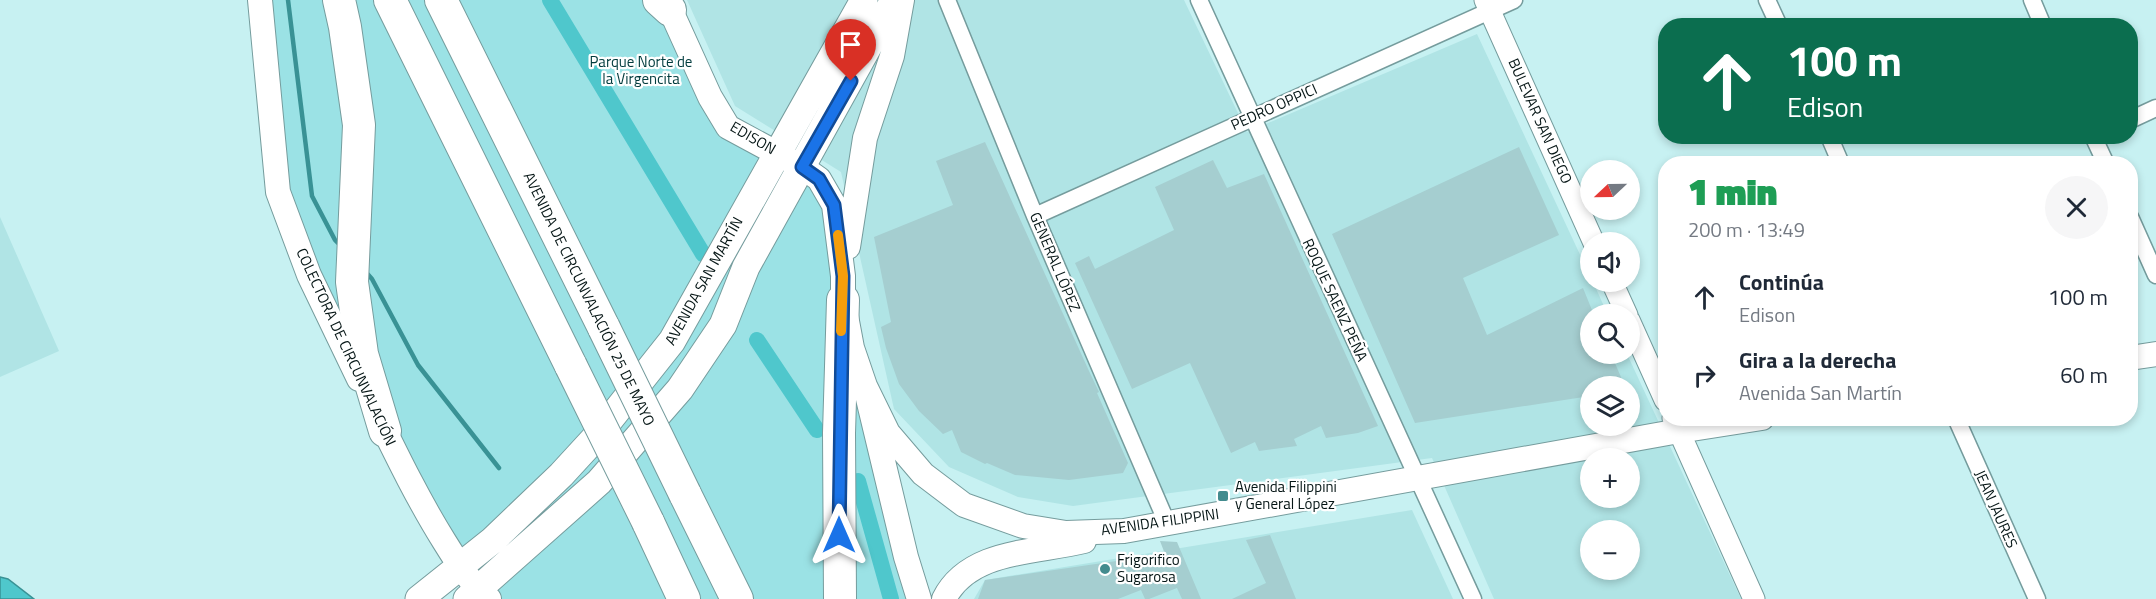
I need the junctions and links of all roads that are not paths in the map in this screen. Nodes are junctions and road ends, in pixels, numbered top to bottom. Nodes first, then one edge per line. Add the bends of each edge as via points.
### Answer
1 (260, 0) edge
2 (339, 0) edge
3 (390, 0) edge
4 (441, 0) edge
5 (864, 0) edge
6 (894, 0) edge
7 (902, 0) edge
8 (946, 0) edge
9 (1199, 0) edge
10 (1514, 0) edge
11 (1767, 0) edge
12 (2032, 0) edge
13 (665, 3) edge
14 (1487, 5) edge
15 (1775, 18) edge
16 (2040, 18) edge
17 (2156, 108) edge
18 (2138, 116) edge
19 (1251, 117) junction
20 (777, 151) junction
21 (802, 167) junction
22 (1035, 216) junction
23 (1589, 232) edge
24 (2138, 235) edge
25 (2156, 275) edge
26 (843, 288) junction
27 (1640, 344) edge
28 (2156, 354) edge
29 (2138, 357) edge
30 (1658, 384) edge
31 (866, 386) junction
32 (1671, 426) edge
33 (1676, 426) edge
34 (1960, 426) edge
35 (385, 430) junction
36 (1418, 479) junction
37 (1167, 523) junction
38 (1124, 531) junction
39 (461, 567) junction
40 (478, 596) edge
41 (418, 599) edge
42 (684, 599) edge
43 (737, 599) edge
44 (840, 599) edge
45 (919, 599) edge
46 (944, 599) edge
47 (1473, 599) edge
48 (1754, 599) edge
49 (2037, 599) edge

1 - 35 main road, COLECTORA DE CIRCUNVALACIÓN via 278,192 309,275
2 - 35 highway via 359,125 352,282 362,354
3 - 42 highway, bridge
4 - 43 highway, AVENIDA DE CIRCUNVALACIÓN 25 DE MAYO, bridge
5 - 20 main road, AVENIDA SAN MARTÍN
6 - 21 main road, AVENIDA SAN MARTÍN
7 - 26 main road via 892,56 865,138
8 - 22 street, GENERAL LÓPEZ
9 - 19 street, ROQUE SAENZ PEÑA
10 - 14 street, PEDRO OPPICI
11 - 15 street
12 - 16 street
13 - 20 main road, EDISON via 728,127
14 - 19 street, PEDRO OPPICI
14 - 23 street, BULEVAR SAN DIEGO
17 - 18 street
19 - 22 street, PEDRO OPPICI
19 - 36 street, ROQUE SAENZ PEÑA
20 - 21 main road, EDISON
20 - 39 main road, AVENIDA SAN MARTÍN via 672,341 561,475
21 - 26 main road, EDISON via 819,179 834,205
21 - 40 main road, AVENIDA SAN MARTÍN via 746,267 723,325 680,389 598,482
22 - 37 street, GENERAL LÓPEZ
24 - 25 street
26 - 31 main road, EDISON via 852,348
26 - 44 highway
27 - 30 street
28 - 29 main road
31 - 38 main road, AVENIDA FILIPPINI via 888,433 923,474 964,506 1023,526 1066,533
31 - 45 main road
32 - 36 main road, AVENIDA FILIPPINI
33 - 48 street
34 - 49 street, JEAN JAURES
35 - 39 main road, COLECTORA DE CIRCUNVALACIÓN via 424,508
36 - 37 main road, AVENIDA FILIPPINI
36 - 47 street, ROQUE SAENZ PEÑA
37 - 38 main road, AVENIDA FILIPPINI
38 - 46 main road via 999,558 967,571
39 - 40 main road, COLECTORA DE CIRCUNVALACIÓN
39 - 41 main road, AVENIDA SAN MARTÍN

